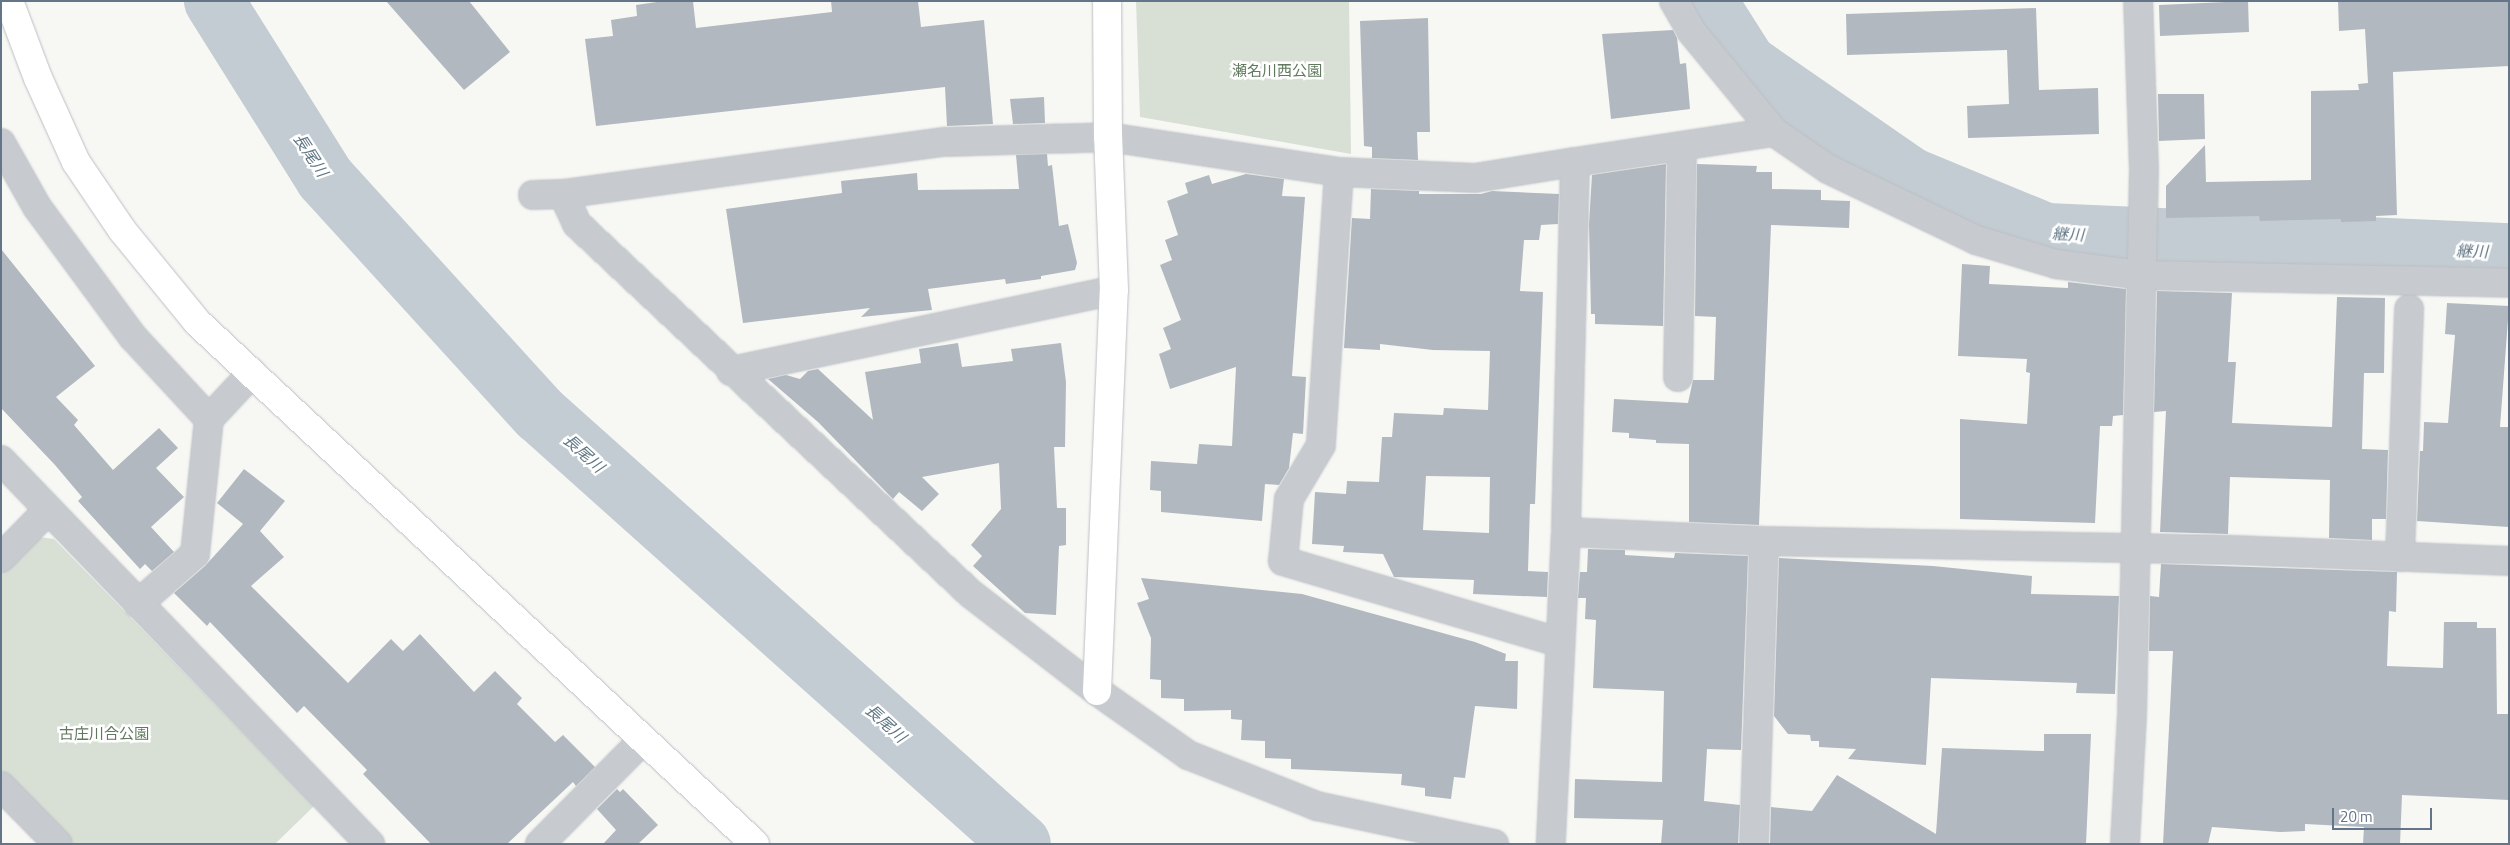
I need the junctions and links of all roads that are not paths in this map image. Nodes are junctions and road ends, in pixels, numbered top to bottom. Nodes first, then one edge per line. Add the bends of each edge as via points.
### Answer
1 (9, 1) edge
2 (1107, 1) edge
3 (1674, 1) edge
4 (2138, 1) edge
5 (1774, 132) junction
6 (1108, 137) junction
7 (1, 143) edge
8 (1682, 147) junction
9 (1575, 162) junction
10 (1339, 172) junction
11 (563, 194) junction
12 (533, 195) dead end
13 (2141, 275) junction
14 (2509, 284) edge
15 (1114, 290) junction
16 (2409, 309) dead end
17 (730, 370) junction
18 (252, 373) junction
19 (1678, 377) dead end
20 (209, 419) junction
21 (1, 460) edge
22 (48, 510) junction
23 (1566, 532) junction
24 (1764, 541) junction
25 (2134, 550) junction
26 (2400, 557) junction
27 (1, 558) edge
28 (2509, 562) edge
29 (138, 604) junction
30 (1559, 642) junction
31 (1097, 691) junction
32 (643, 740) junction
33 (1, 786) edge
34 (58, 844) edge
35 (370, 844) edge
36 (540, 844) edge
37 (755, 844) edge
38 (1494, 844) edge
39 (1551, 844) edge
40 (1754, 844) edge
41 (2125, 844) edge

1 - 18 street via 76,162 122,230 197,322
2 - 6 street
3 - 5 street via 1691,31
4 - 13 street via 2143,218
5 - 8 street
5 - 13 street via 1828,169 1976,240 2056,264
6 - 10 street
6 - 11 street via 944,142
6 - 15 street
7 - 20 street via 37,207 133,338
8 - 9 street
8 - 19 street
9 - 10 street via 1475,178
9 - 23 street
10 - 30 street via 1321,445 1289,499 1283,561
11 - 12 street
11 - 17 street via 577,224
13 - 14 street
13 - 25 street
15 - 17 street
15 - 31 street
16 - 26 street
17 - 31 street via 971,594
18 - 20 street
18 - 32 street
20 - 29 street via 195,554
21 - 22 street
22 - 27 street
22 - 29 street
23 - 24 street
23 - 30 street
24 - 25 street
24 - 40 street
25 - 26 street
25 - 41 street via 2132,714
26 - 28 street
29 - 35 street
30 - 39 street
31 - 38 street via 1188,755 1317,806
32 - 36 street
32 - 37 street
33 - 34 street

